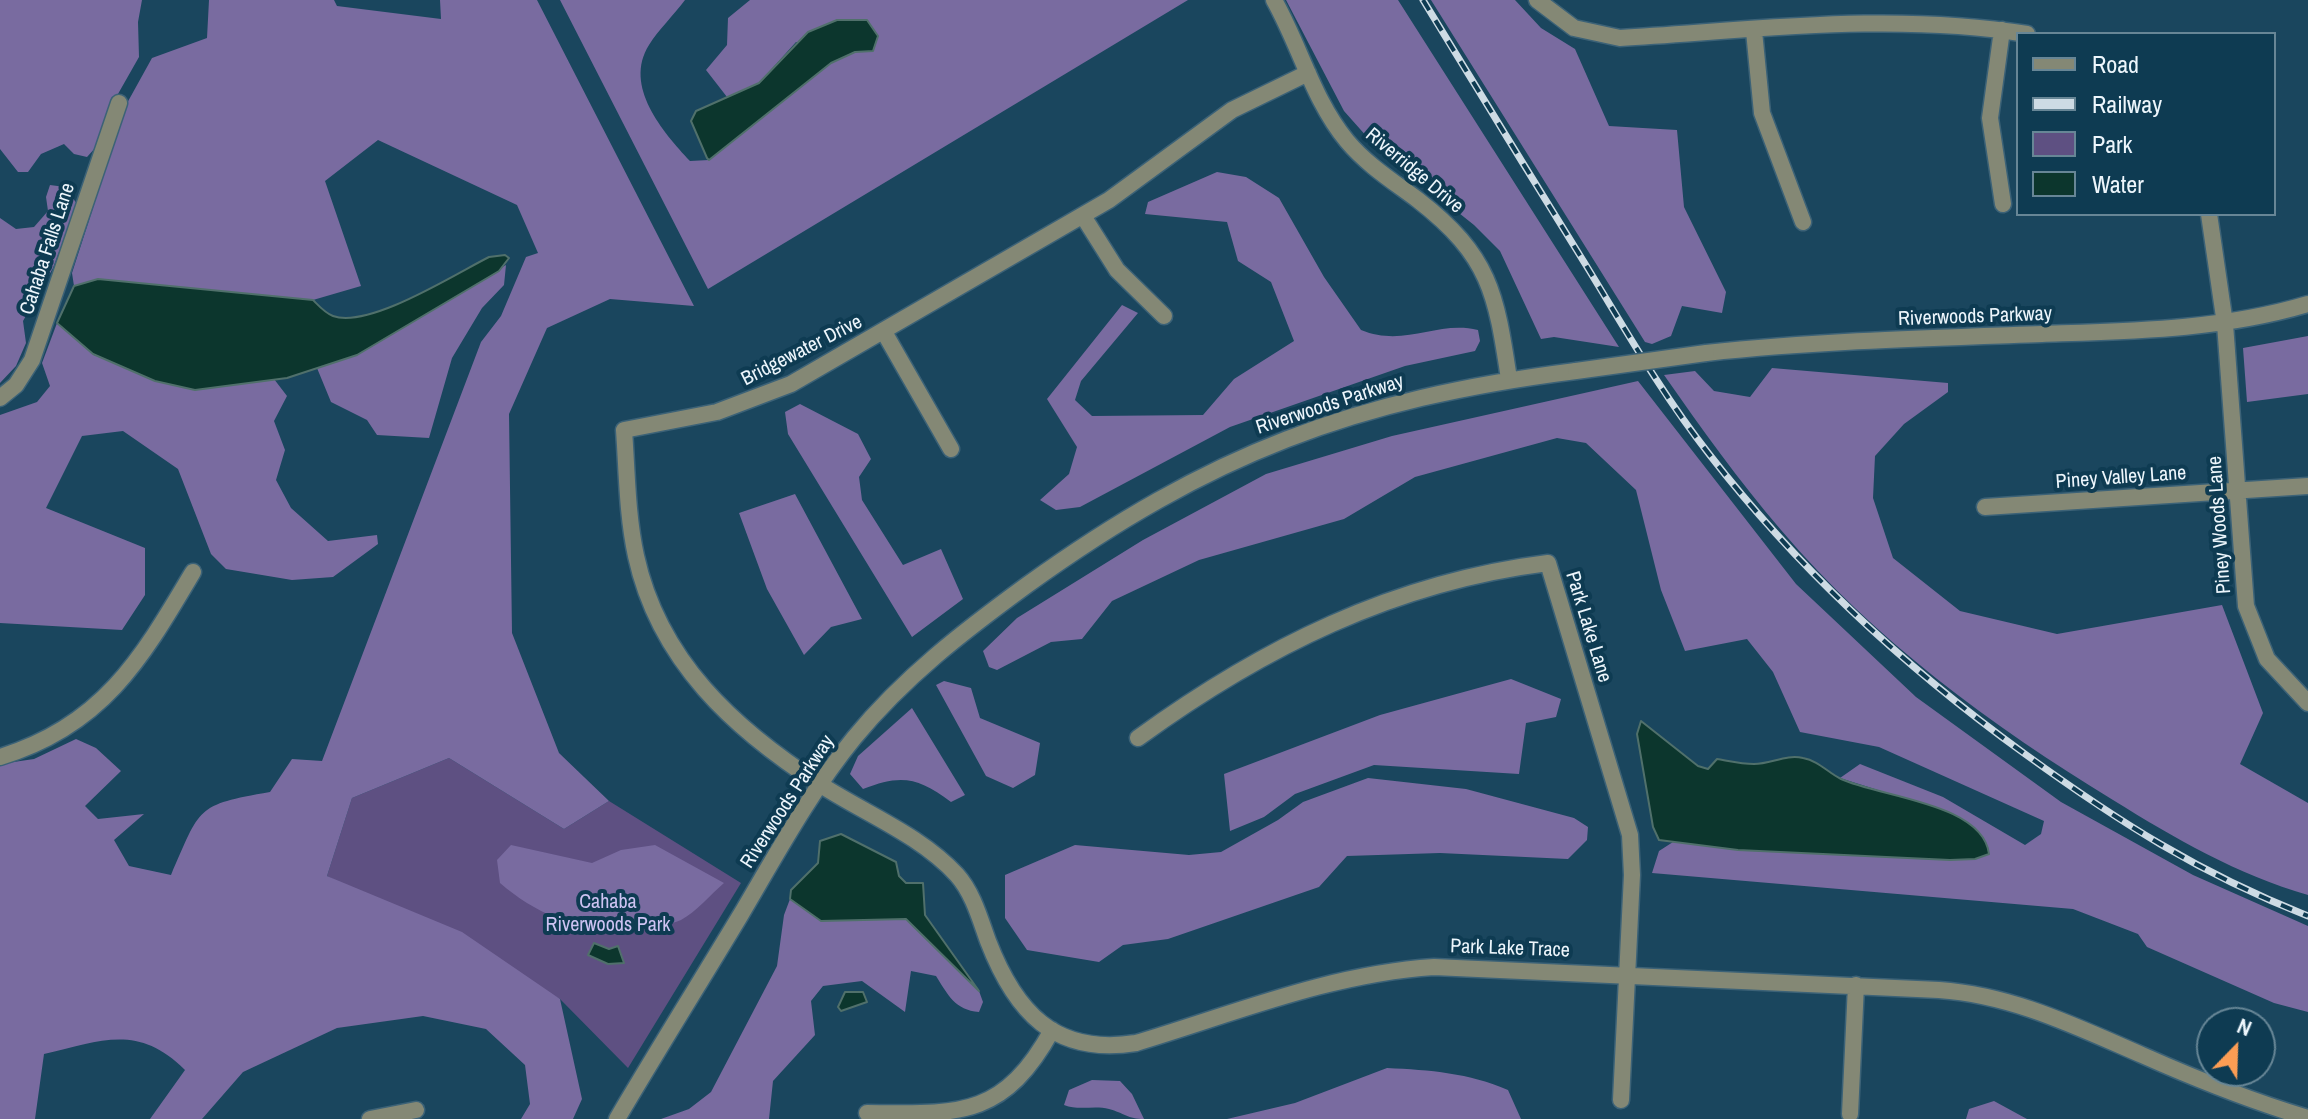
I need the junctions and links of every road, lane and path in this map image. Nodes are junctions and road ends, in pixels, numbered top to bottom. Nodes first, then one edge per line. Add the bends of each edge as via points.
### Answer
1 (1274, 0) edge
2 (1537, 0) edge
3 (2002, 30) junction
4 (1754, 31) junction
5 (2016, 32) edge
6 (1308, 73) junction
7 (119, 103) dead end
8 (2003, 204) dead end
9 (1083, 216) junction
10 (2209, 216) edge
11 (1803, 222) dead end
12 (2308, 304) edge
13 (1164, 316) dead end
14 (2225, 324) junction
15 (884, 332) junction
16 (1509, 379) junction
17 (0, 398) edge
18 (951, 449) dead end
19 (2308, 486) edge
20 (2237, 491) junction
21 (1985, 507) dead end
22 (193, 572) dead end
23 (2308, 703) edge
24 (1138, 738) dead end
25 (0, 757) edge
26 (820, 784) junction
27 (1627, 974) junction
28 (1856, 985) junction
29 (1052, 1030) junction
30 (1621, 1100) dead end
31 (416, 1110) dead end
32 (867, 1113) dead end
33 (1850, 1114) dead end
34 (2308, 1118) edge
35 (370, 1119) edge
36 (617, 1119) edge

1 - 6 street, Riverridge Drive
2 - 4 street via 1574,28 1603,36
3 - 4 street via 1904,23
3 - 5 street
3 - 8 street via 1990,118
4 - 11 street via 1762,113
6 - 9 street, Bridgewater Drive via 1216,120
6 - 16 street, Riverridge Drive via 1324,109 1350,144 1446,222 1477,259 1498,307
7 - 17 street, Cahaba Falls Lane via 32,360
9 - 13 street via 1117,270
9 - 15 street, Bridgewater Drive
10 - 14 street, Piney Woods Lane
12 - 14 street, Riverwoods Parkway
14 - 16 street, Riverwoods Parkway, bridge via 1822,343
14 - 20 street, Piney Woods Lane
15 - 18 street
15 - 26 street, Bridgewater Drive via 762,398 624,430 635,554 658,623 717,707
16 - 26 street, Riverwoods Parkway via 1412,398 1313,427 1236,459 1133,513 984,616 917,671 855,737
19 - 20 street, Piney Valley Lane
20 - 21 street, Piney Valley Lane
20 - 23 street, Piney Woods Lane via 2250,623 2272,665
22 - 25 street via 149,645 108,697 61,732
24 - 27 street, Park Lake Lane via 1221,680 1339,619 1461,577 1548,563 1630,835
26 - 29 street, Park Lake Trace via 920,844 959,878 1006,985 1025,1011
26 - 36 street, Riverwoods Parkway
27 - 28 street, Park Lake Trace
27 - 29 street, Park Lake Trace via 1466,966 1402,969 1306,987 1136,1043 1093,1044
27 - 30 street, Park Lake Lane
28 - 33 street
28 - 34 street, Park Lake Trace via 2002,999
29 - 32 street via 1024,1074 981,1104 946,1113
31 - 35 street

